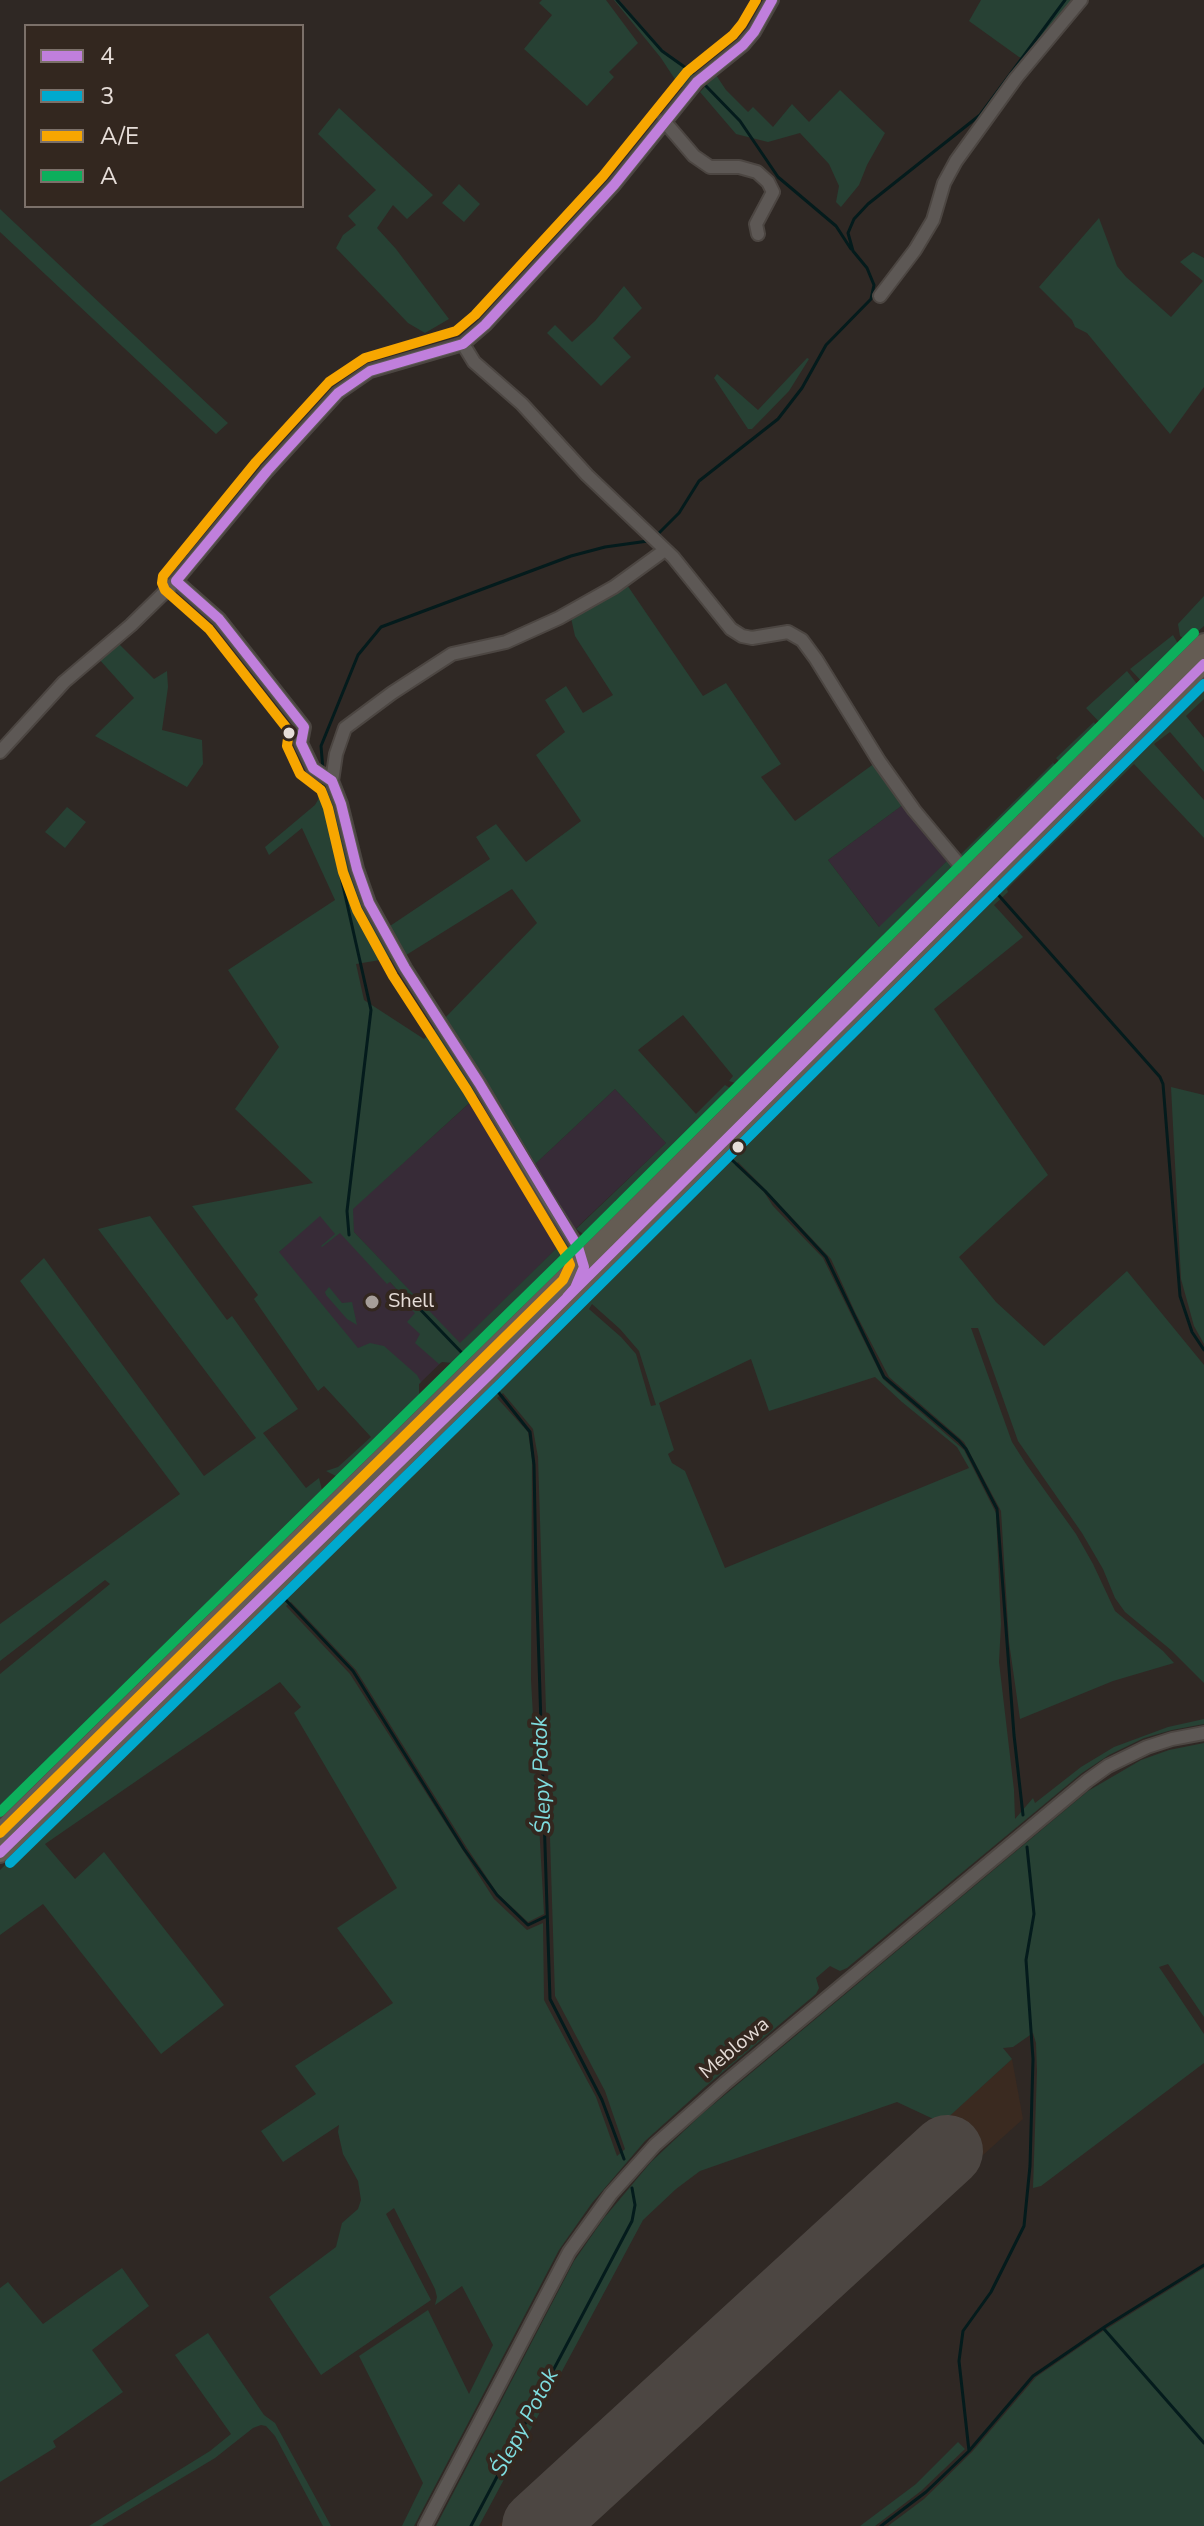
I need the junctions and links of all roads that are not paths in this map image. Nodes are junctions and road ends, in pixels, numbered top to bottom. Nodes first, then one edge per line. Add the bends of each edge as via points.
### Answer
1 (772, 0) edge
2 (1081, 0) edge
3 (664, 121) junction
4 (758, 234) dead end
5 (880, 296) dead end
6 (463, 344) junction
7 (661, 547) junction
8 (176, 581) junction
9 (1204, 643) edge
10 (1204, 664) edge
11 (0, 752) edge
12 (327, 777) junction
13 (969, 876) junction
14 (617, 1247) junction
15 (583, 1253) junction
16 (575, 1288) junction
17 (1204, 1733) edge
18 (0, 1832) edge
19 (0, 1853) edge
20 (425, 2526) edge

1 - 3 street via 743,45 697,82
2 - 5 street via 956,161 933,220
3 - 4 street via 710,167 739,167 768,182 773,192 756,224
3 - 6 street via 531,278
6 - 7 street via 474,362
6 - 8 street via 370,371 338,393
7 - 12 street via 614,587 559,618 506,642 452,654 392,693 345,728
7 - 13 street via 735,633 752,638 788,632 802,640 886,771
8 - 11 street via 64,682
8 - 12 street via 219,619 280,694 304,727 301,743 313,768
9 - 13 main road
10 - 14 main road
12 - 15 street via 341,804 369,903
13 - 15 main road
14 - 15 street via 597,1257
14 - 16 main road
15 - 16 street
15 - 18 main road
16 - 19 main road
17 - 20 street, Meblowa via 1131,1754 1072,1792 647,2153 569,2252

